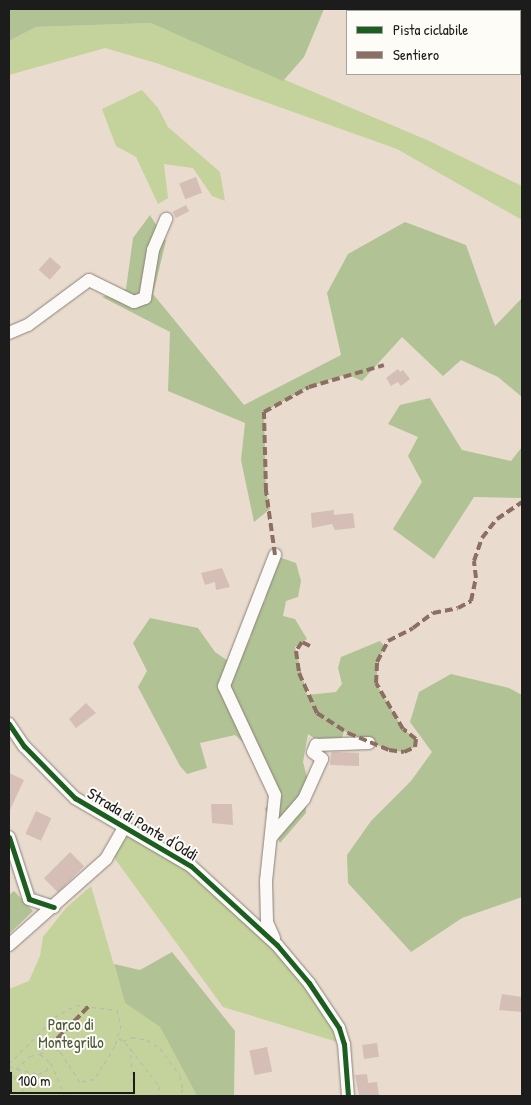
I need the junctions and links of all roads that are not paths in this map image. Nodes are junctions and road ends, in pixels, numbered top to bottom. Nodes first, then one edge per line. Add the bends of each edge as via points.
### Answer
1 (166, 220) dead end
2 (9, 333) edge
3 (275, 555) dead end
4 (9, 724) edge
5 (369, 743) dead end
6 (124, 828) junction
7 (272, 836) junction
8 (9, 837) edge
9 (54, 907) junction
10 (9, 945) edge
11 (277, 945) junction
12 (348, 1096) edge

1 - 2 street via 153,250 145,298 134,302 89,280 28,325
3 - 7 street via 224,686 275,795
4 - 6 street, Strada di Ponte d'Oddi via 24,746 76,798
5 - 7 street via 316,745 313,752 322,759 304,799
6 - 9 street via 106,858
6 - 11 street, Strada di Ponte d'Oddi via 191,866
7 - 11 street via 266,881 267,922
8 - 9 street via 29,898
9 - 10 street
11 - 12 street, Strada di Ponte d'Oddi via 309,983 339,1028 344,1044

